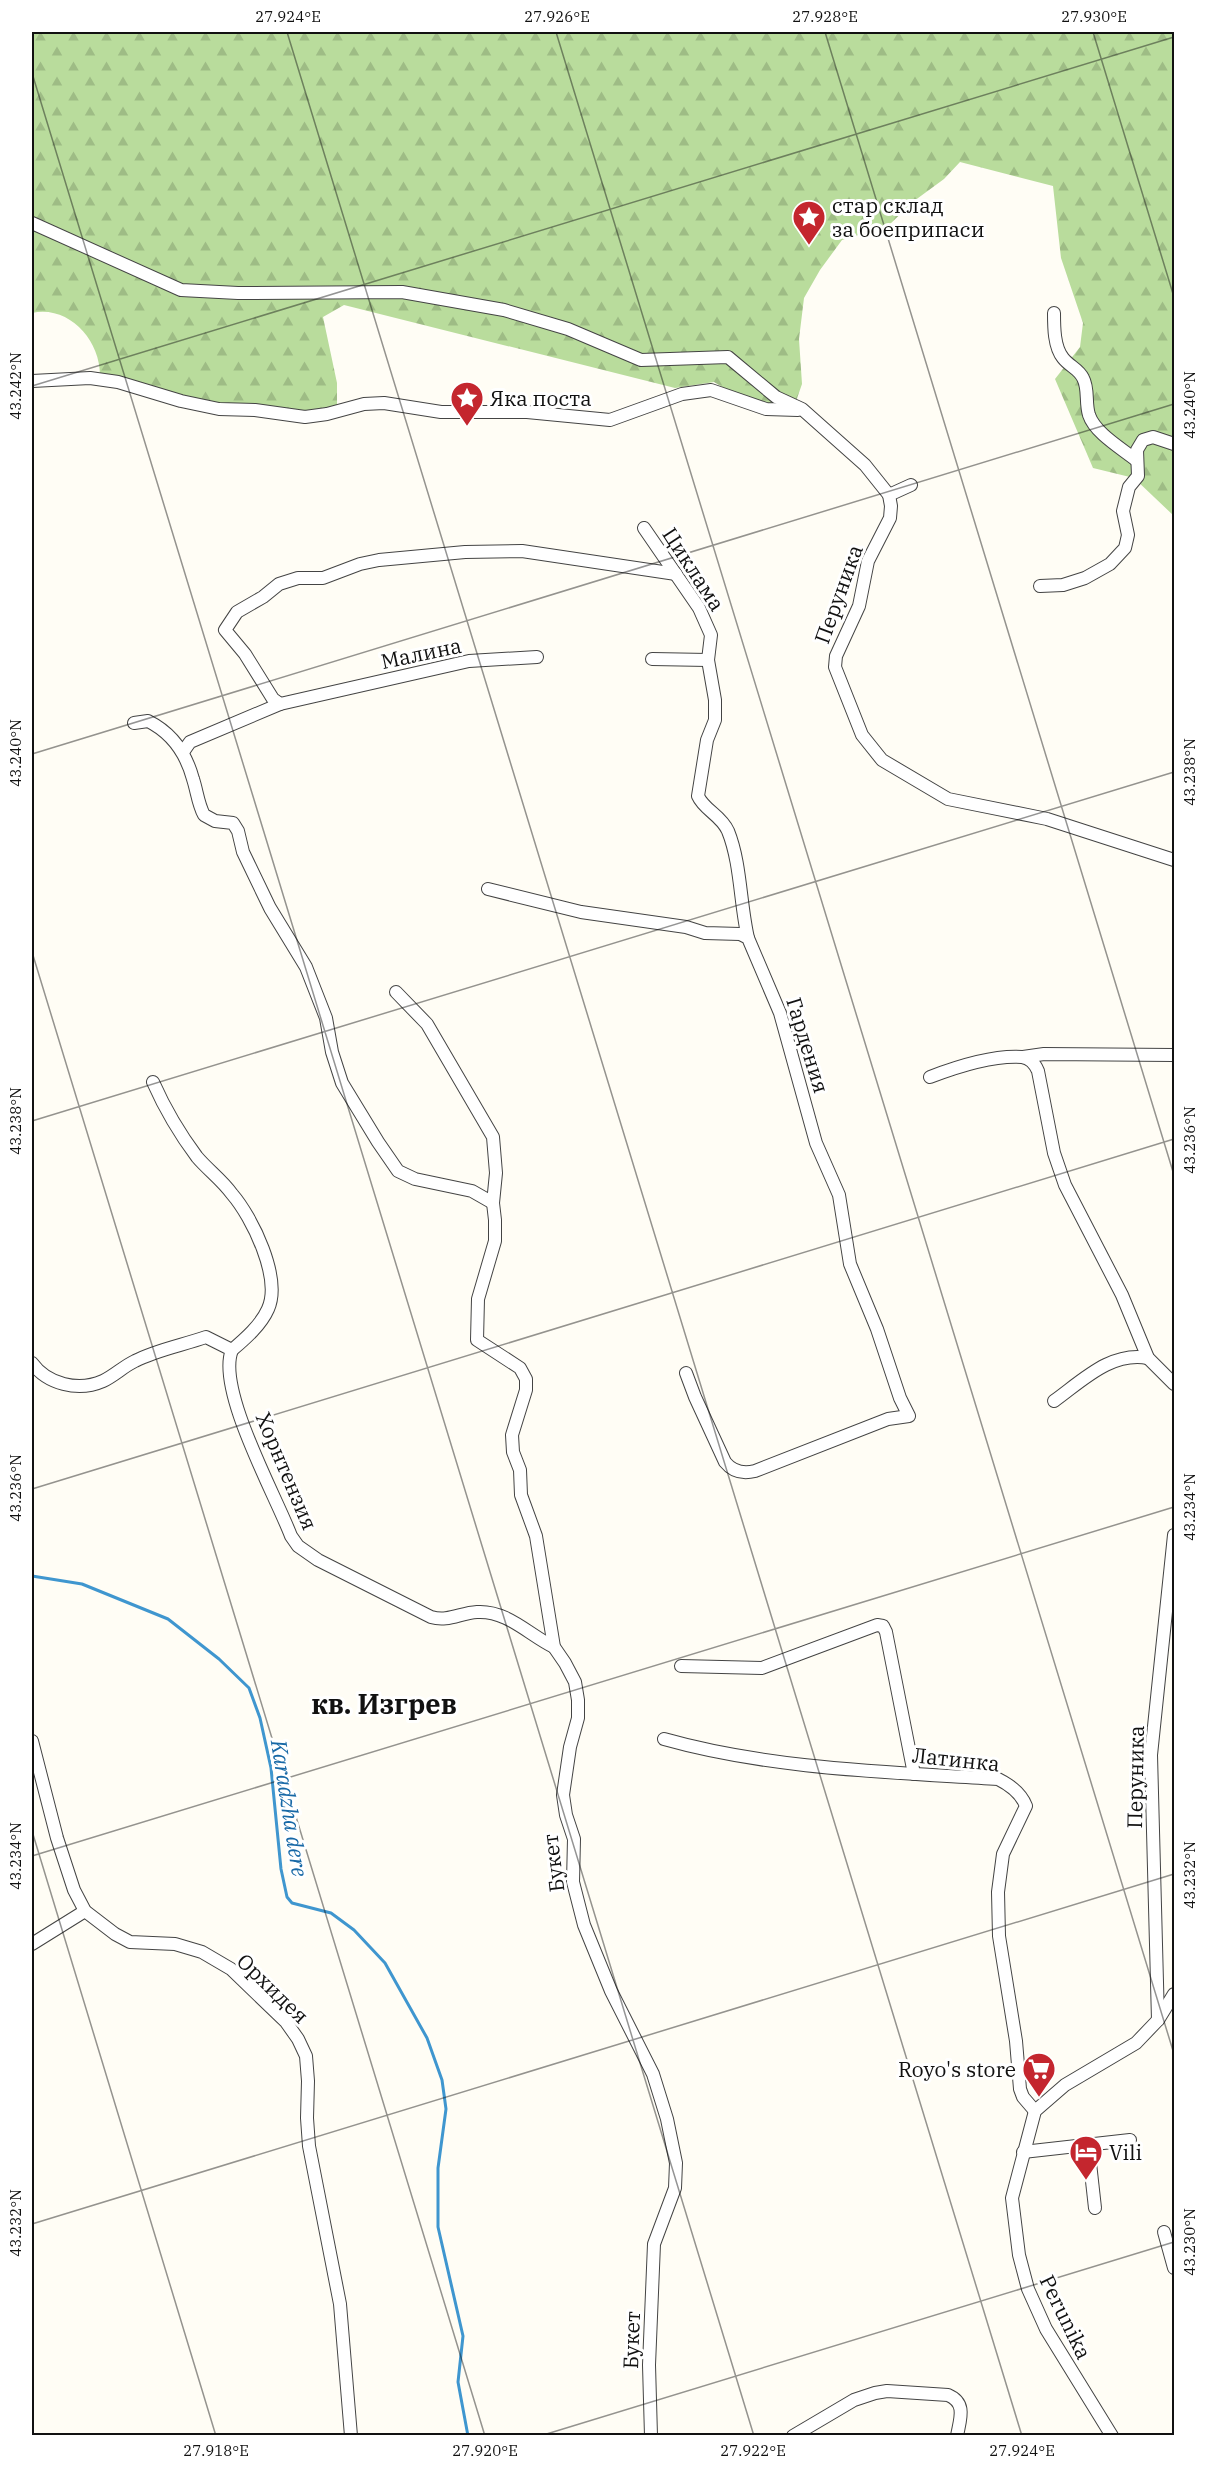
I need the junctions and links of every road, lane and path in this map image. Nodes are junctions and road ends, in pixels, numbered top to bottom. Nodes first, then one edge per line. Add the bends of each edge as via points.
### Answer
1 (32, 223) edge
2 (1054, 313) dead end
3 (32, 381) edge
4 (802, 409) junction
5 (1174, 444) edge
6 (1136, 460) junction
7 (911, 485) dead end
8 (889, 495) junction
9 (644, 528) dead end
10 (676, 574) junction
11 (1040, 586) dead end
12 (537, 657) dead end
13 (652, 659) dead end
14 (708, 660) junction
15 (280, 704) junction
16 (134, 723) dead end
17 (183, 752) junction
18 (728, 832) joint
19 (1174, 860) edge
20 (488, 889) dead end
21 (748, 938) junction
22 (396, 992) dead end
23 (1174, 1054) edge
24 (1023, 1057) junction
25 (930, 1077) dead end
26 (153, 1082) dead end
27 (493, 1203) junction
28 (232, 1350) junction
29 (1148, 1358) junction
30 (32, 1363) edge
31 (686, 1373) dead end
32 (1174, 1384) edge
33 (1054, 1401) dead end
34 (1174, 1535) edge
35 (554, 1647) junction
36 (681, 1666) dead end
37 (663, 1739) dead end
38 (32, 1741) edge
39 (914, 1774) junction
40 (85, 1911) junction
41 (32, 1944) edge
42 (1174, 1994) edge
43 (1158, 2020) junction
44 (1035, 2111) junction
45 (1130, 2140) dead end
46 (1088, 2145) junction
47 (1023, 2152) junction
48 (1095, 2208) dead end
49 (1164, 2232) dead end
50 (1174, 2268) edge
51 (351, 2436) edge
52 (651, 2436) edge
53 (793, 2436) edge
54 (957, 2436) edge
55 (1112, 2436) edge

1 - 4 street via 181,290 402,292 504,309 568,329 641,360 728,357 776,398
2 - 6 street via 1058,347 1063,358 1083,376 1087,387 1089,416 1096,427
3 - 4 street via 90,378 219,409 305,417 384,403 441,412 527,412 610,420 682,394 711,390 766,409
4 - 8 street via 865,465
5 - 6 street via 1153,437 1143,440
6 - 11 street via 1138,476 1129,487 1123,511 1128,535 1125,548 1110,564 1086,578
7 - 8 street
8 - 19 street, Перуника via 890,518 868,561 859,606 836,656 837,675 862,735 882,759 948,799 1047,819
9 - 10 street, Циклама
10 - 14 street, Циклама via 699,608 711,635
10 - 15 street via 522,551 465,552 379,560 323,578 298,578 279,584 237,612 225,630
12 - 15 street, Малина via 469,661
13 - 14 street
14 - 18 street, Циклама via 715,720 707,740 699,796 719,816
15 - 17 street via 190,742
16 - 17 street via 148,721 161,728
17 - 27 street via 204,815 233,823 270,908 306,967 326,1018 342,1083 378,1142 398,1171 415,1179 472,1191
18 - 21 street, Гардения
20 - 21 street via 581,912
21 - 31 street, Гардения via 780,1013 816,1143 839,1195 850,1264 909,1416 888,1419 755,1471 738,1472 725,1462
22 - 27 street via 427,1024 493,1137
23 - 24 street
24 - 25 street via 970,1064
24 - 29 street via 1033,1062 1038,1071 1054,1154 1065,1185 1122,1295
26 - 28 street via 171,1120 246,1212 269,1267 269,1308
27 - 35 street, Букет via 495,1241 478,1299 477,1340 520,1368 526,1379 512,1435 513,1452 520,1470 521,1495 536,1536
28 - 30 street via 206,1337 136,1360 102,1381 83,1386 49,1379
28 - 35 street, Хорнтензия via 228,1360 232,1386 249,1439 298,1546 431,1617 493,1613
29 - 32 street
29 - 33 street via 1123,1358 1103,1366
34 - 43 street, Перуника via 1151,1755
35 - 52 street, Букет via 575,1682 578,1700 563,1795 574,1839 573,1882 579,1909 611,1991 653,2074 676,2163 675,2188 654,2244 649,2365
36 - 39 street via 762,1668 883,1626
37 - 39 street, Латинка via 792,1764
38 - 40 street, Орхидея via 57,1838
39 - 44 street, Латинка via 998,1779 1022,1797 1026,1806 1003,1854 999,1935 1020,2089
40 - 41 street
40 - 51 street, Орхидея via 130,1942 175,1944 202,1952 231,1969 286,2022 298,2039 306,2056 309,2146 340,2304
42 - 43 street
43 - 44 street via 1136,2043 1065,2085
44 - 47 street, Perunika
45 - 46 street
46 - 47 street
46 - 48 street
47 - 55 street, Perunika via 1012,2198 1028,2289 1051,2337
49 - 50 street
53 - 54 street via 854,2400 887,2391 955,2398 961,2408

